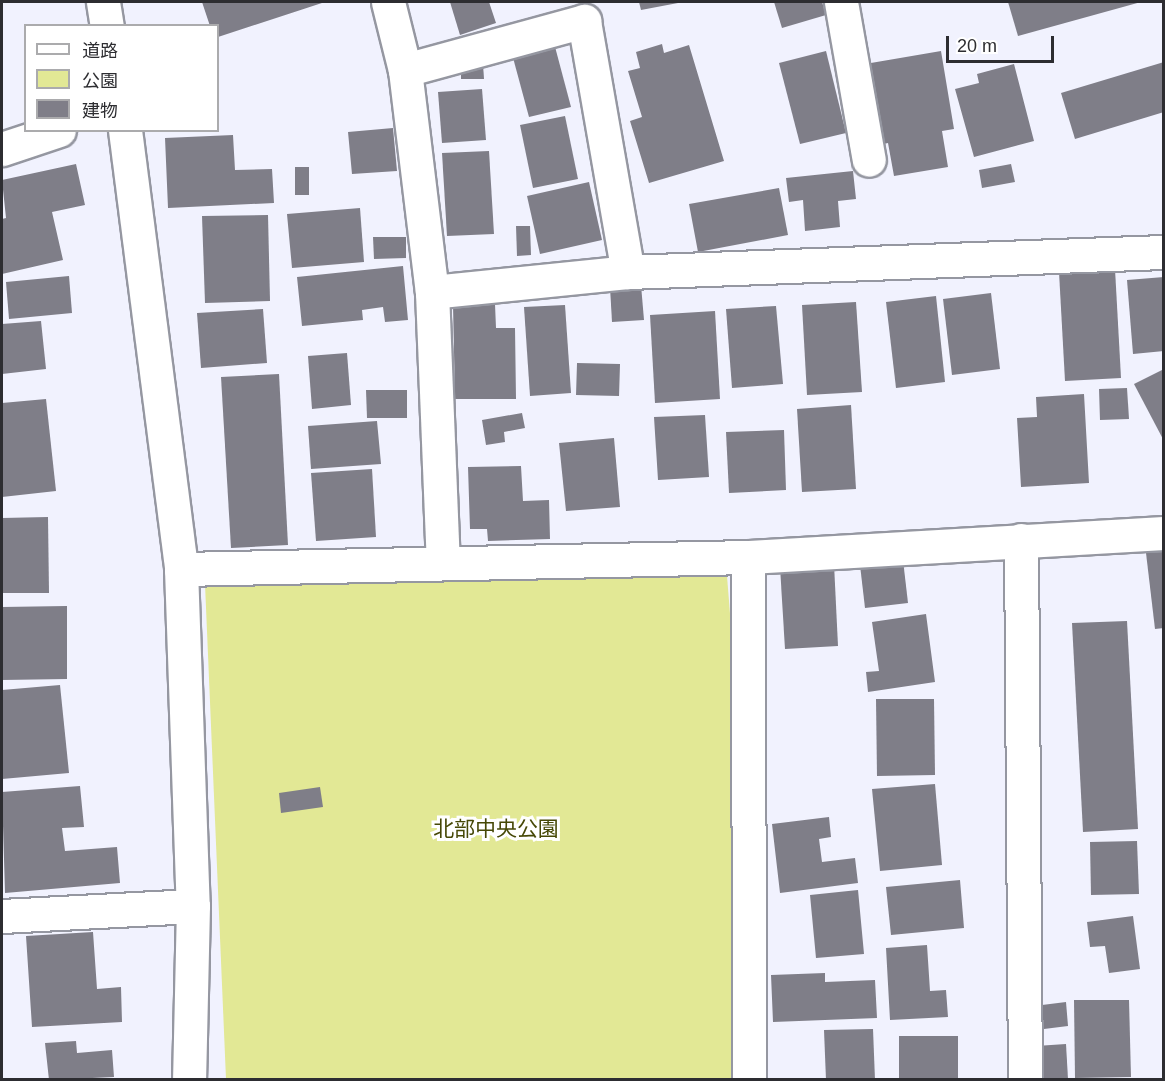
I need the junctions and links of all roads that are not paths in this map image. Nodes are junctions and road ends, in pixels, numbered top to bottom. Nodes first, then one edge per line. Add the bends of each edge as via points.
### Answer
1 (103, 2) edge
2 (388, 2) edge
3 (841, 2) edge
4 (107, 24) edge
5 (405, 70) junction
6 (53, 132) edge
7 (125, 132) edge
8 (2, 149) edge
9 (869, 160) dead end
10 (1164, 252) edge
11 (628, 272) junction
12 (432, 292) junction
13 (1164, 533) edge
14 (1021, 540) junction
15 (748, 557) junction
16 (443, 562) junction
17 (181, 569) junction
18 (193, 906) junction
19 (2, 916) edge
20 (189, 1080) edge
21 (749, 1080) edge
22 (1025, 1080) edge

1 - 4 street
2 - 5 street
3 - 9 street
5 - 11 street via 584,21
5 - 12 street
6 - 8 street
7 - 17 street
10 - 11 street
11 - 12 street
12 - 16 street
13 - 14 street
14 - 15 street
14 - 22 street
15 - 16 street
15 - 21 street
16 - 17 street
17 - 18 street
18 - 19 street
18 - 20 street

